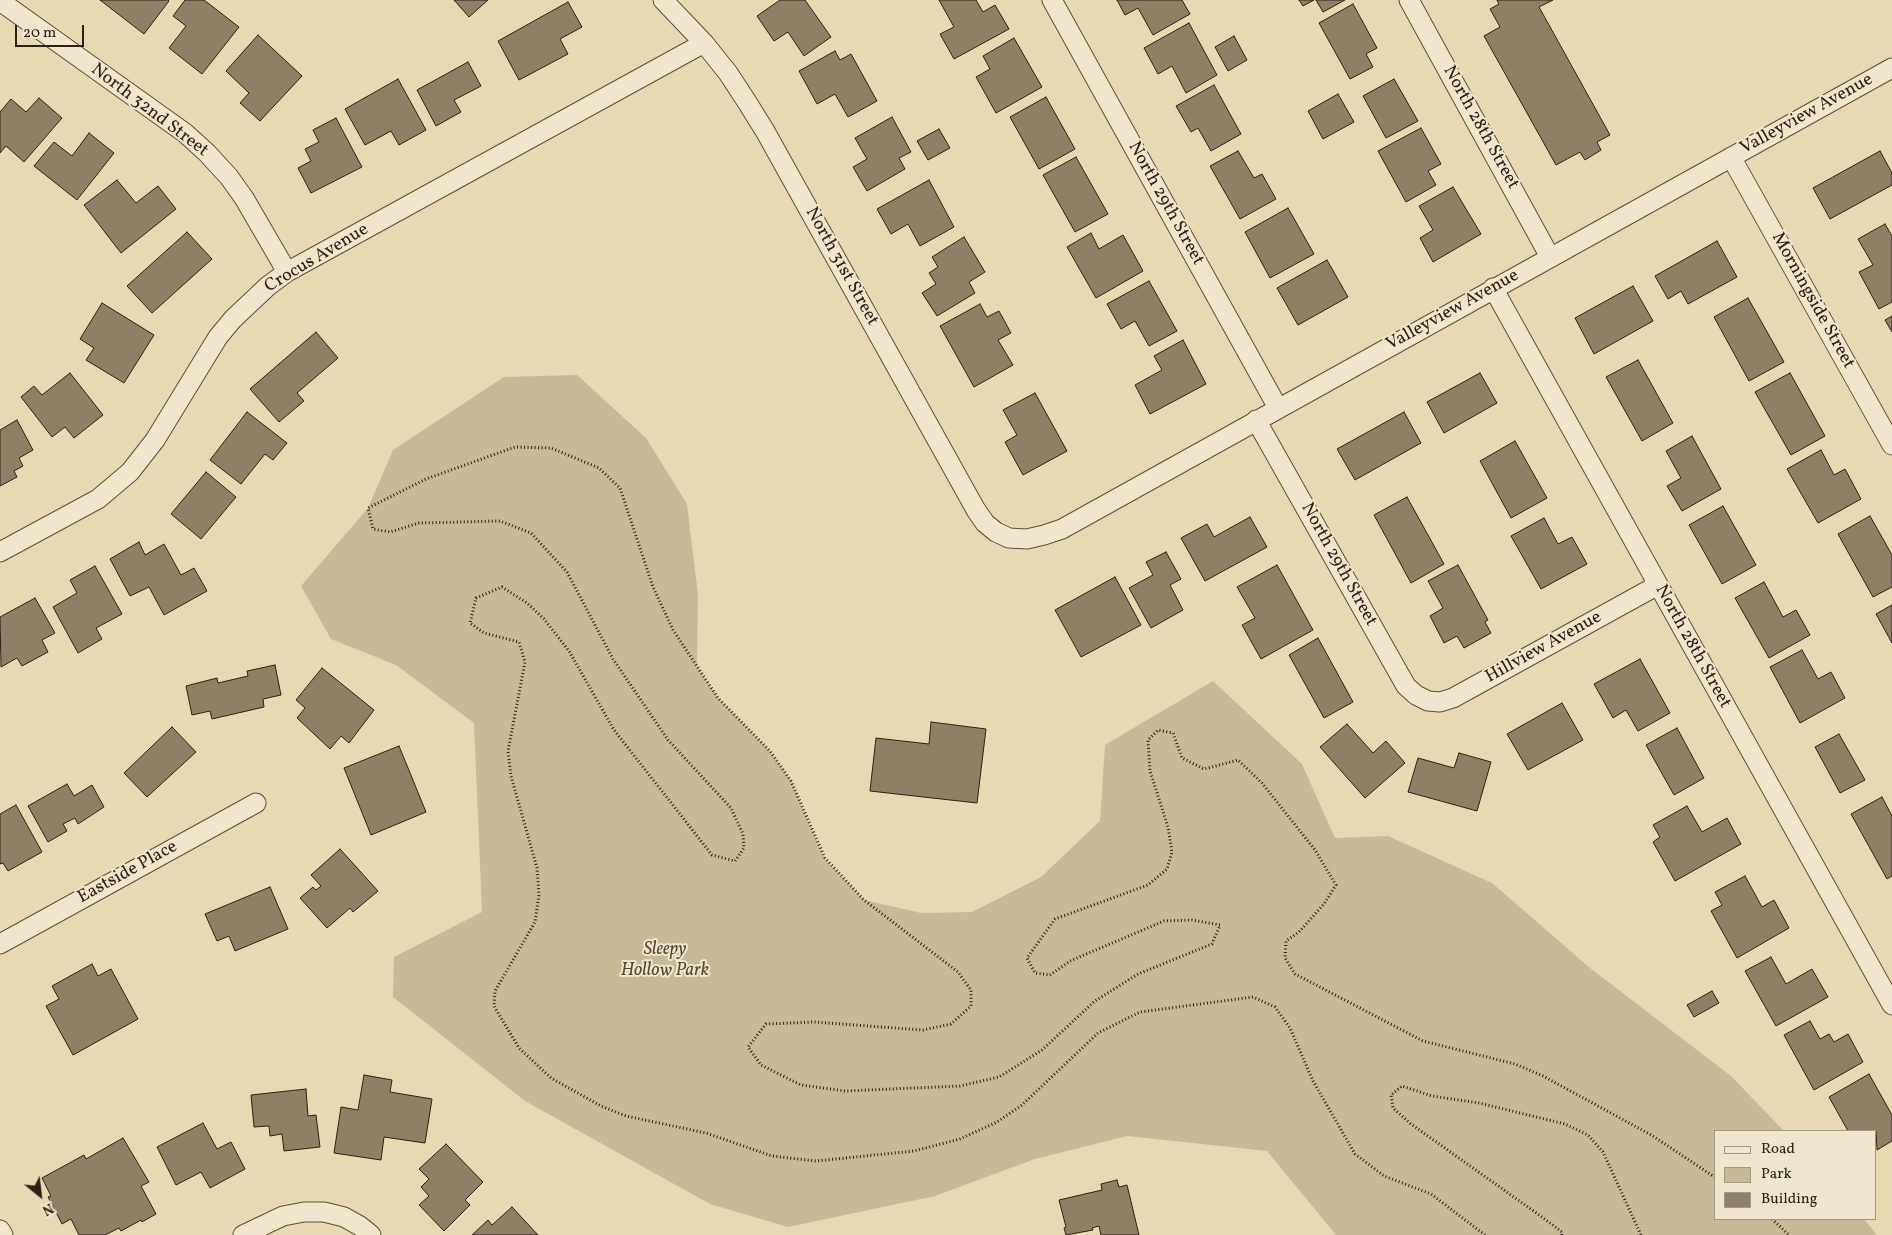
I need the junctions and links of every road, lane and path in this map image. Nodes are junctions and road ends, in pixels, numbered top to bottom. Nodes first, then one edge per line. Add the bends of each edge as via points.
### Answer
1 (663, 0) edge
2 (1052, 0) edge
3 (1409, 0) edge
4 (0, 1) edge
5 (704, 44) junction
6 (1892, 68) edge
7 (1731, 157) junction
8 (1550, 257) junction
9 (287, 272) junction
10 (1493, 288) junction
11 (1278, 408) junction
12 (1256, 420) junction
13 (1892, 445) edge
14 (1009, 538) joint
15 (0, 552) edge
16 (1658, 585) junction
17 (1428, 701) joint
18 (256, 803) dead end
19 (0, 944) edge
20 (1892, 1005) edge
21 (1714, 1177) edge
22 (1773, 1220) edge
23 (0, 1230) edge
24 (3, 1235) edge
25 (243, 1235) edge
26 (371, 1235) edge
27 (1485, 1235) edge
28 (1562, 1235) edge
29 (1641, 1235) edge
30 (1789, 1235) edge

1 - 5 street, North 31st Street
2 - 11 street, North 29th Street
3 - 8 street, North 28th Street
4 - 9 street, North 32nd Street via 207,153 244,198
5 - 9 street, Crocus Avenue
5 - 14 street, North 31st Street via 728,73 765,131 976,510 985,523
6 - 7 street, Valleyview Avenue
7 - 8 street, Valleyview Avenue
7 - 13 street, Morningside Street
8 - 10 street, Valleyview Avenue
9 - 15 street, Crocus Avenue via 248,303 218,337 155,440 130,472 98,500
10 - 11 street, Valleyview Avenue
10 - 16 street, North 28th Street
11 - 12 street, Valleyview Avenue
12 - 14 street, Valleyview Avenue via 1062,529 1027,539
12 - 17 street, North 29th Street via 1406,686
16 - 17 street, Hillview Avenue via 1453,698
16 - 20 street, North 28th Street
18 - 19 street, Eastside Place
21 - 27 path via 1654,1136 1543,1076 1514,1064 1423,1041 1295,974 1285,958 1286,941 1299,932 1324,904 1336,885 1309,842 1262,783 1238,760 1204,769 1182,758 1173,733 1158,730 1148,740 1150,771 1168,827 1172,852 1167,869 1148,885 1055,919 1027,958 1035,972 1050,975 1070,961 1164,921 1192,920 1220,925 1212,944 1138,974 1095,1001 1042,1050 999,1077 960,1086 845,1090 801,1086 761,1066 748,1047 766,1024 814,1022 924,1030 951,1024 971,1006 971,990 958,972 864,900 824,858 791,781 770,751 718,698 674,630 653,587 620,488 599,468 551,448 515,447 426,479 368,508 373,529 390,532 420,523 500,521 531,533 567,572 614,659 668,740 731,808 743,834 744,848 734,861 712,856 614,730 569,651 544,619 502,587 476,598 470,623 484,633 519,642 525,662 508,751 511,776 537,868 535,922 495,991 494,1006 519,1048 551,1078 626,1116 706,1132 772,1156 816,1161 904,1152 960,1139 997,1122 1022,1106 1098,1033 1140,1012 1253,997 1275,1007 1290,1028 1313,1081 1355,1154 1384,1176 1431,1194
22 - 30 path
23 - 24 street
25 - 26 street via 283,1216 304,1212 344,1217
28 - 29 path via 1542,1217 1411,1124 1393,1108 1391,1095 1402,1086 1432,1096 1479,1103 1564,1124 1588,1135 1603,1152

